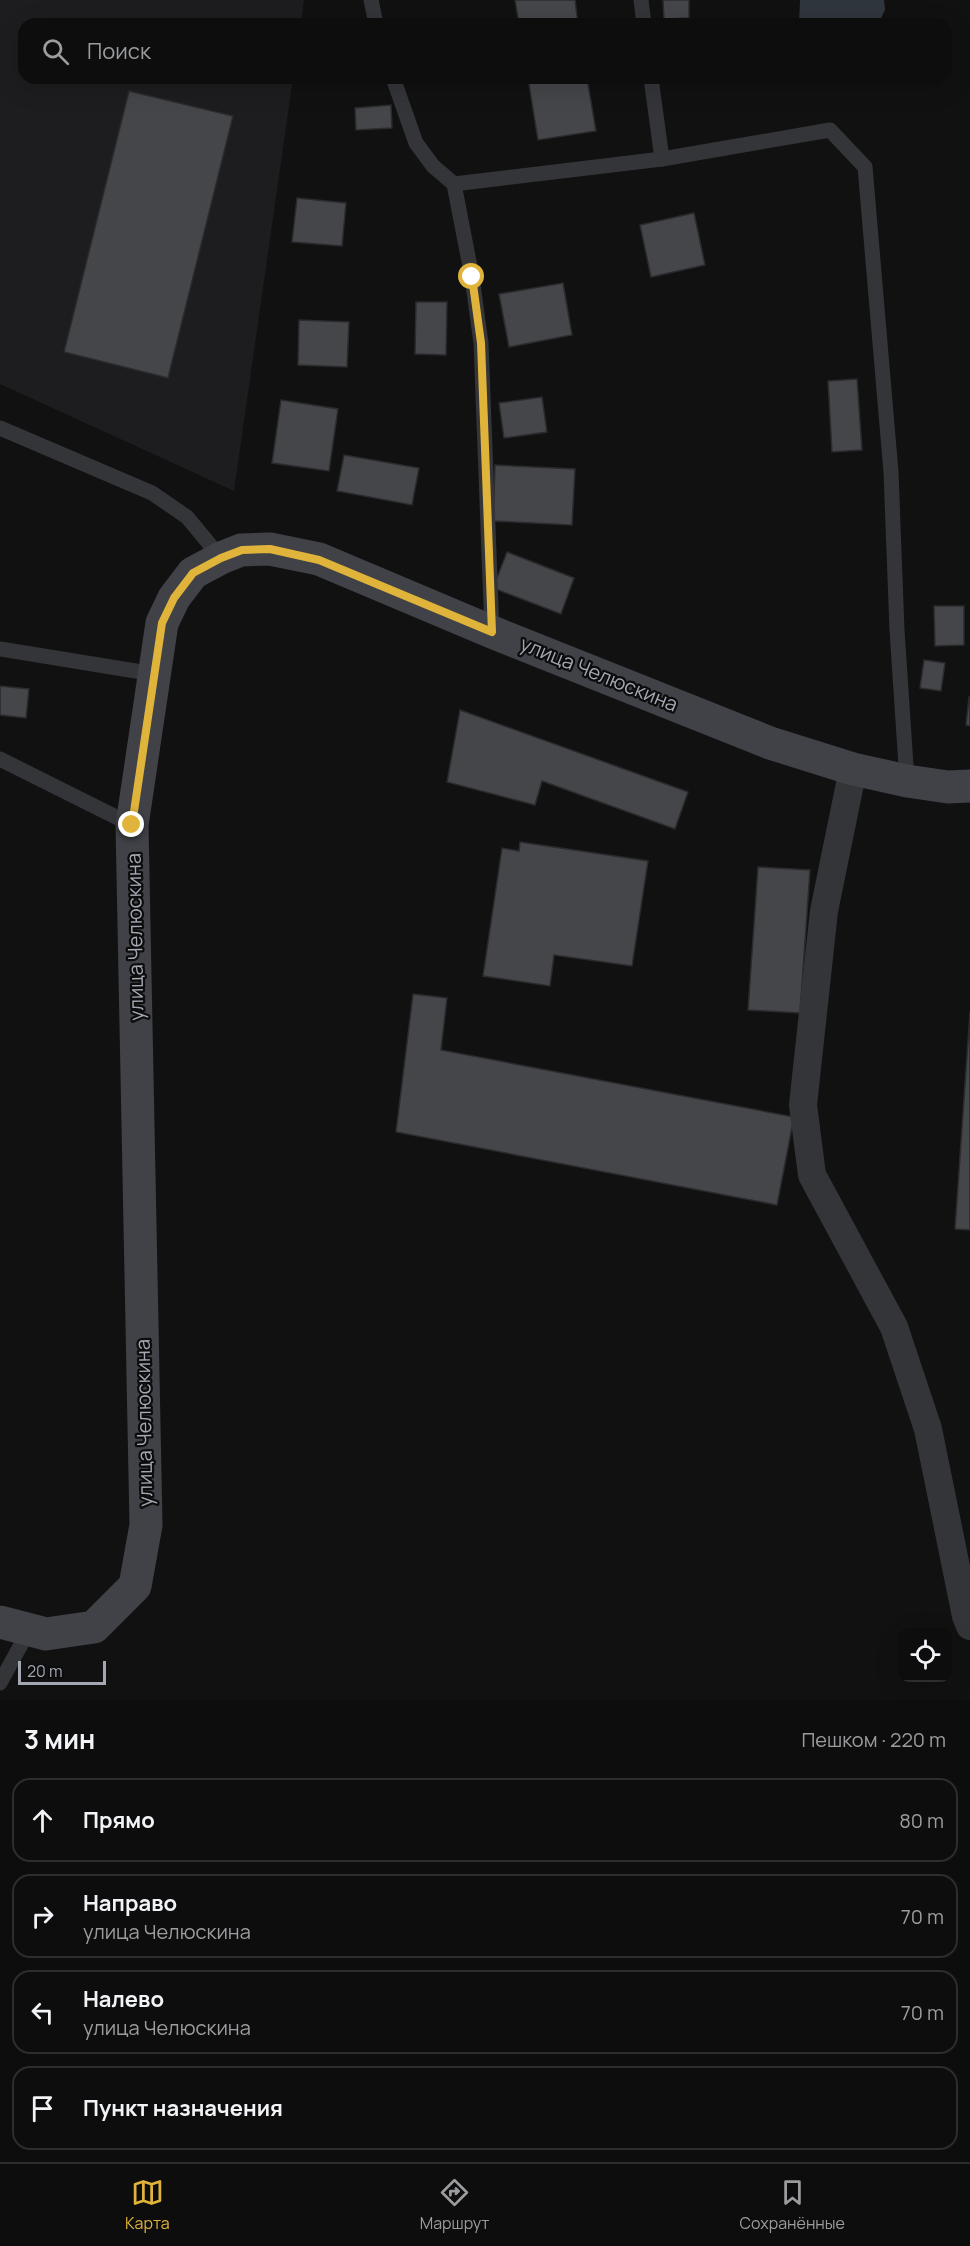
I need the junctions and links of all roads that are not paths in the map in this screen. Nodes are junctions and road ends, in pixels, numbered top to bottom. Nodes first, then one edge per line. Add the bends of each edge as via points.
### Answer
1 (371, 0) edge
2 (641, 0) edge
3 (375, 18) edge
4 (643, 18) edge
5 (395, 84) edge
6 (652, 84) edge
7 (662, 159) junction
8 (454, 184) junction
9 (0, 428) edge
10 (221, 558) junction
11 (492, 632) junction
12 (0, 649) edge
13 (154, 675) junction
14 (0, 759) edge
15 (853, 769) junction
16 (907, 782) junction
17 (970, 786) edge
18 (132, 825) junction
19 (14, 1626) edge
20 (970, 1626) edge
21 (0, 1683) edge

1 - 3 lane
2 - 4 lane
5 - 8 lane via 416,142 433,166
6 - 7 lane
7 - 8 lane
7 - 16 lane via 830,130 865,167 891,472
8 - 11 lane via 481,343
9 - 10 lane via 152,493 187,517
10 - 11 street, улица Челюскина via 242,550 270,549 319,560
10 - 13 street, улица Челюскина via 193,573 174,598 162,623
11 - 15 street, улица Челюскина via 770,742
12 - 13 lane
13 - 18 street, улица Челюскина
14 - 18 lane
15 - 16 street, улица Челюскина
15 - 20 street via 824,910 803,1105 812,1175 894,1327 928,1429
16 - 17 street, улица Челюскина
18 - 19 street, улица Челюскина via 146,1525 135,1586 94,1627 46,1634
19 - 21 lane

